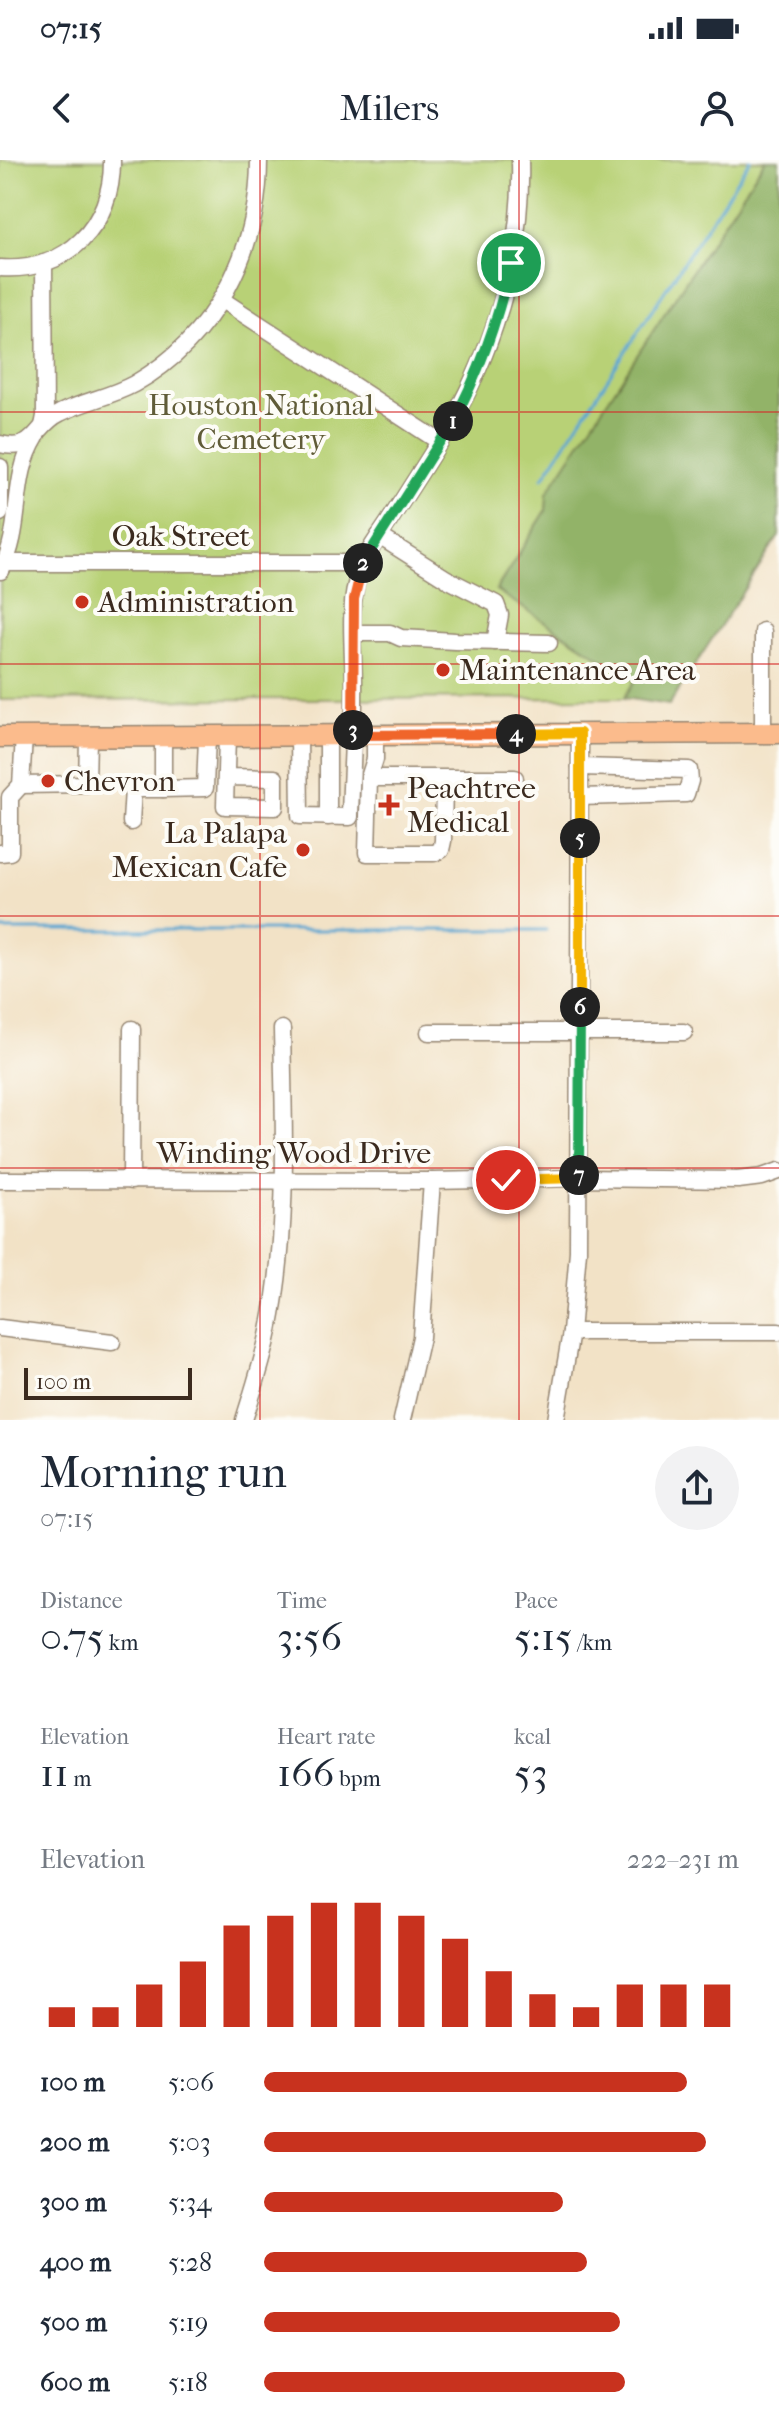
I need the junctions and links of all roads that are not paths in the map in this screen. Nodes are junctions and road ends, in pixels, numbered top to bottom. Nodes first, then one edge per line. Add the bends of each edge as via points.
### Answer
1 (112, 160) edge
2 (259, 160) edge
3 (520, 160) edge
4 (44, 263) junction
5 (0, 268) edge
6 (222, 300) junction
7 (40, 430) junction
8 (440, 442) junction
9 (0, 444) edge
10 (0, 467) edge
11 (0, 513) edge
12 (379, 536) junction
13 (2, 566) edge
14 (360, 569) junction
15 (763, 631) dead end
16 (354, 633) junction
17 (495, 642) junction
18 (549, 643) dead end
19 (580, 733) junction
20 (771, 733) edge
21 (352, 735) junction
22 (375, 735) junction
23 (299, 736) junction
24 (328, 736) junction
25 (0, 737) edge
26 (24, 737) junction
27 (163, 737) junction
28 (217, 737) junction
29 (88, 738) junction
30 (580, 767) junction
31 (226, 777) dead end
32 (369, 778) junction
33 (515, 778) dead end
34 (444, 779) junction
35 (163, 789) junction
36 (11, 793) edge
37 (580, 797) junction
38 (328, 817) junction
39 (131, 822) dead end
40 (0, 853) edge
41 (132, 1029) dead end
42 (282, 1029) dead end
43 (580, 1031) junction
44 (429, 1032) dead end
45 (684, 1032) dead end
46 (779, 1171) edge
47 (579, 1178) junction
48 (0, 1180) edge
49 (131, 1181) junction
50 (284, 1181) junction
51 (432, 1181) junction
52 (0, 1328) edge
53 (571, 1332) junction
54 (779, 1332) edge
55 (112, 1342) dead end
56 (244, 1420) edge
57 (402, 1420) edge
58 (556, 1420) edge

1 - 4 street via 110,190 100,217 81,241
2 - 6 street via 251,233
3 - 8 street via 515,238 497,318 475,378
4 - 5 street
4 - 7 street via 45,416
6 - 7 street via 192,338 155,370 113,394 58,413
6 - 8 street
7 - 9 street via 20,445
7 - 13 street via 22,467 16,530
8 - 12 street
10 - 11 street
12 - 14 street
12 - 17 street via 496,604 500,615
13 - 14 street, Oak Street via 343,563
14 - 16 street
15 - 20 street
16 - 17 street
16 - 21 street
17 - 18 street
19 - 20 main road
19 - 22 main road
19 - 30 street
21 - 22 main road
21 - 24 main road
21 - 38 street via 350,817
22 - 32 street
23 - 24 main road
23 - 28 main road
23 - 38 street via 300,816
24 - 38 street
25 - 26 main road
26 - 29 main road
26 - 36 street
27 - 28 main road
27 - 29 main road
27 - 35 street
28 - 31 street
28 - 35 street via 205,788
29 - 36 street via 87,784
30 - 37 street
30 - 37 street via 689,770 690,781 686,794
32 - 34 street
32 - 34 street via 367,853 441,850
33 - 34 street
35 - 39 street via 133,789
36 - 40 street via 10,852
37 - 43 street
41 - 49 street
42 - 50 street
43 - 44 street
43 - 45 street
43 - 47 street
46 - 47 street, Winding Wood Drive via 738,1180
47 - 51 street, Winding Wood Drive
47 - 53 street
48 - 49 street, Winding Wood Drive
49 - 50 street, Winding Wood Drive
50 - 51 street, Winding Wood Drive
50 - 56 street via 269,1332
51 - 57 street via 421,1337
52 - 55 street
53 - 54 street
53 - 58 street

